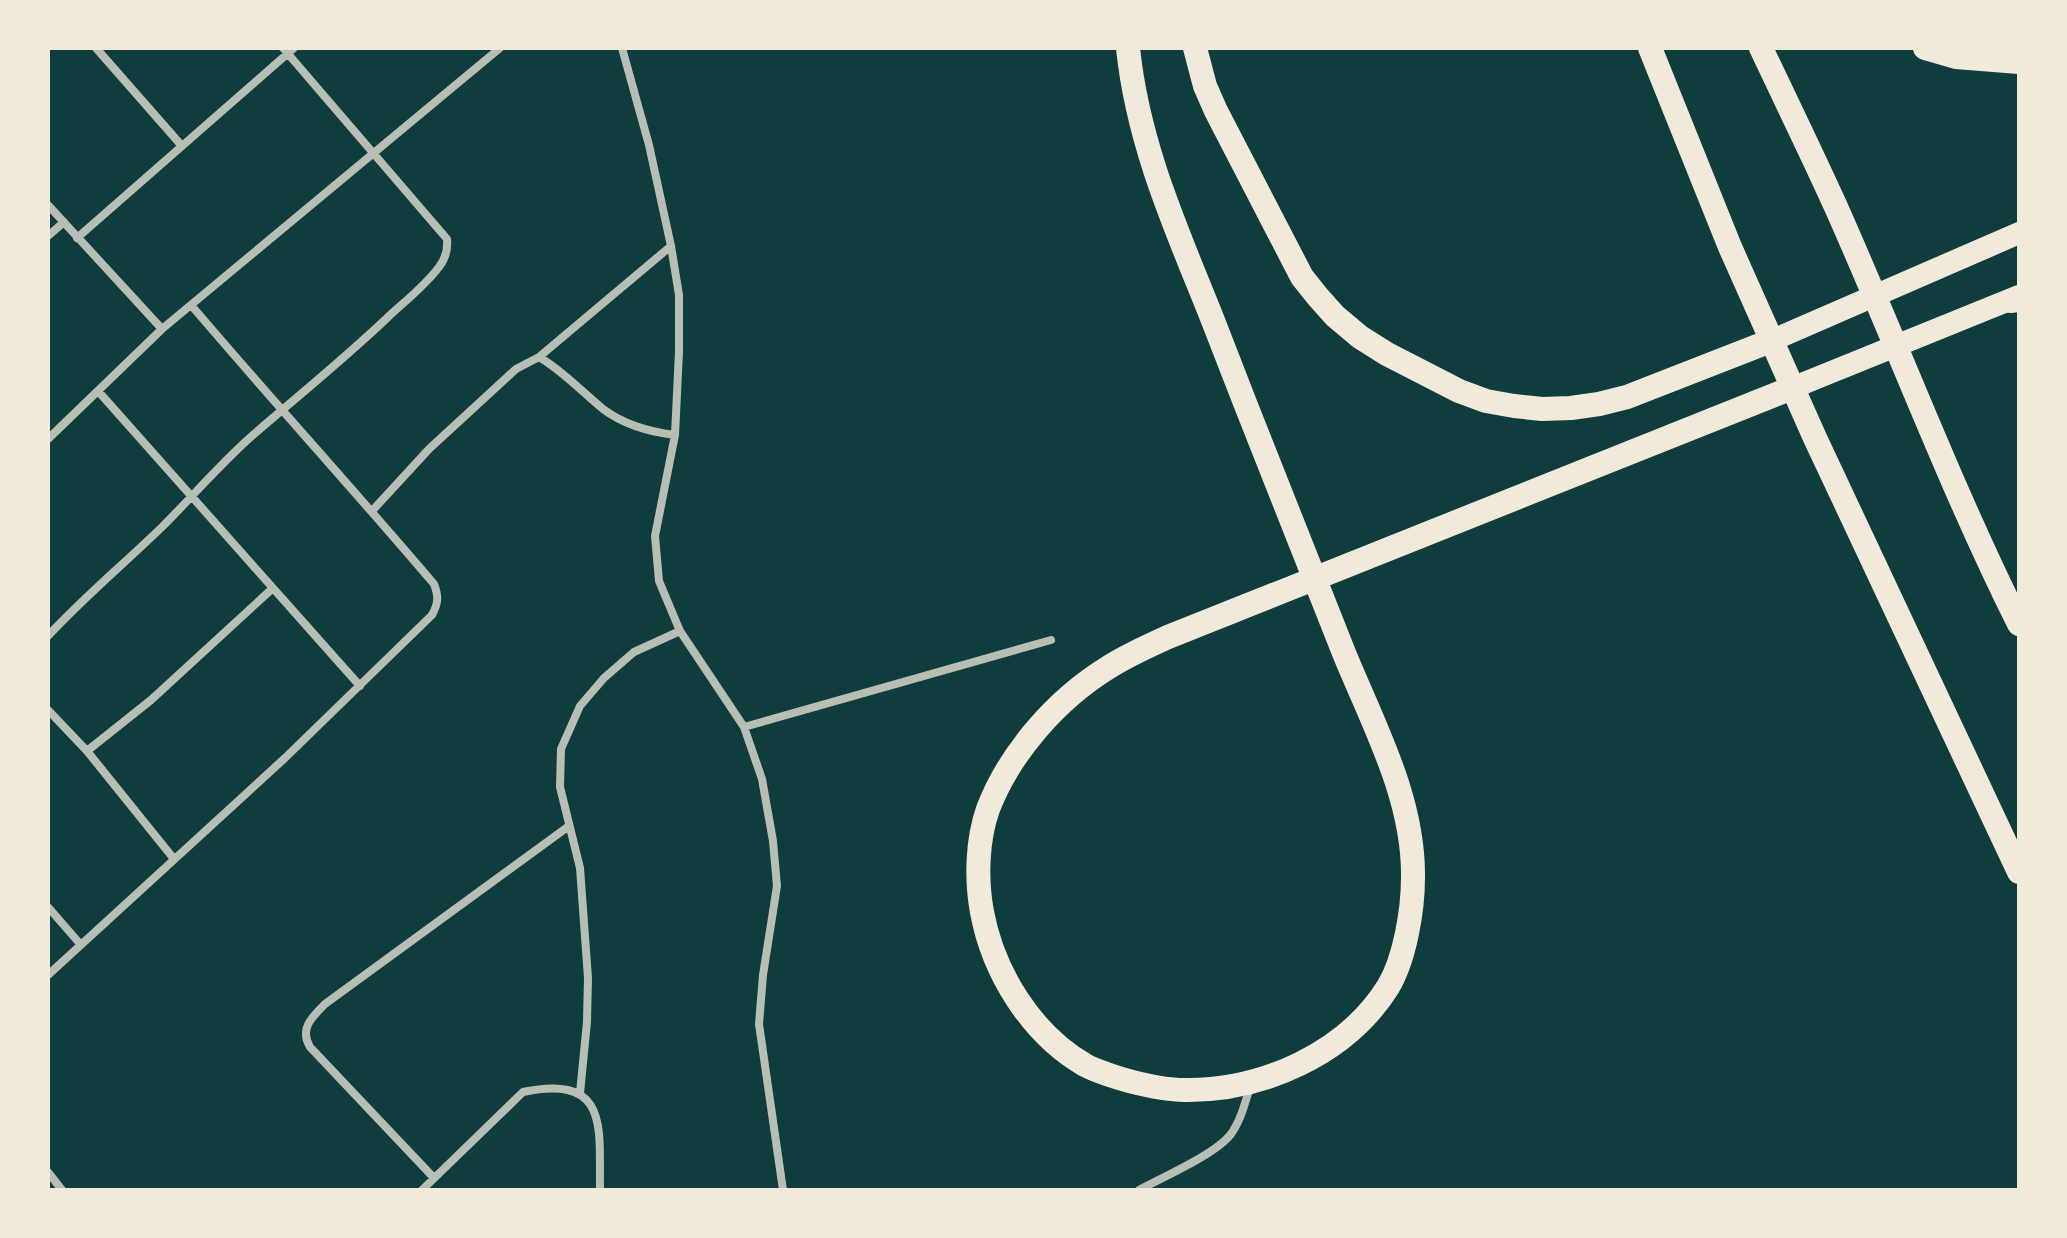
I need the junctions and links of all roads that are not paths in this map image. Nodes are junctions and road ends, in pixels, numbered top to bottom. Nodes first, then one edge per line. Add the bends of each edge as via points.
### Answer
1 (96, 48) edge
2 (500, 48) edge
3 (622, 48) edge
4 (1128, 48) edge
5 (1195, 48) edge
6 (1650, 48) edge
7 (1761, 48) edge
8 (1925, 48) edge
9 (288, 50) edge
10 (2019, 62) edge
11 (182, 146) junction
12 (374, 153) junction
13 (48, 205) edge
14 (64, 222) junction
15 (2019, 233) edge
16 (48, 236) edge
17 (77, 238) junction
18 (671, 246) junction
19 (2016, 299) edge
20 (191, 305) junction
21 (162, 329) junction
22 (1773, 340) joint
23 (539, 357) junction
24 (1792, 388) joint
25 (98, 391) junction
26 (282, 412) junction
27 (675, 435) junction
28 (48, 439) edge
29 (191, 495) junction
30 (372, 511) junction
31 (1989, 564) junction
32 (2019, 576) edge
33 (273, 588) junction
34 (2019, 624) edge
35 (680, 631) junction
36 (48, 636) edge
37 (1051, 640) dead end
38 (360, 686) junction
39 (48, 710) edge
40 (744, 727) junction
41 (87, 751) junction
42 (569, 826) junction
43 (174, 859) junction
44 (2019, 872) edge
45 (48, 907) edge
46 (81, 945) junction
47 (48, 975) edge
48 (1251, 1082) junction
49 (580, 1093) junction
50 (48, 1172) edge
51 (434, 1178) junction
52 (62, 1190) edge
53 (422, 1190) edge
54 (600, 1190) edge
55 (783, 1190) edge
56 (1139, 1190) edge

1 - 11 street
2 - 12 street
3 - 18 street
4 - 48 highway via 1153,168 1395,779 1412,845 1410,915 1390,984 1368,1012 1315,1056
5 - 22 highway via 1216,111 1302,277 1360,337 1459,391 1528,408 1599,404
6 - 44 highway via 1815,438
7 - 31 highway via 1836,207
8 - 10 highway via 1956,57
9 - 11 street
9 - 12 street
11 - 17 street
12 - 20 street
12 - 26 street via 447,239 448,249 416,292
13 - 14 street
14 - 16 street
14 - 17 street
15 - 22 highway
17 - 21 street
18 - 23 street
18 - 27 street via 679,295
19 - 24 highway
20 - 21 street
20 - 26 street
21 - 25 street
23 - 27 street via 606,411 657,433
23 - 30 street via 516,369 439,439
24 - 48 highway via 1137,651 1079,688 1025,744 987,812 979,876 989,941 1017,999 1059,1046 1085,1065 1117,1078 1183,1090
25 - 28 street
25 - 29 street
26 - 29 street
26 - 30 street
27 - 35 street via 655,536 659,581
29 - 33 street
29 - 36 street
30 - 38 street via 438,595 432,615
31 - 32 highway
31 - 34 highway
33 - 38 street
33 - 41 street
35 - 40 street
35 - 42 street via 634,652 580,706 561,749 560,787
37 - 40 street
38 - 43 street
39 - 41 street
40 - 55 street via 762,779 777,886 759,1024
41 - 43 street
42 - 49 street via 580,868 588,978
42 - 51 street via 325,1004 305,1029 310,1047
43 - 46 street
45 - 46 street
46 - 47 street
48 - 56 street via 1230,1136
49 - 51 street via 541,1088 523,1092
49 - 54 street via 593,1106 599,1123
50 - 52 street
51 - 53 street

